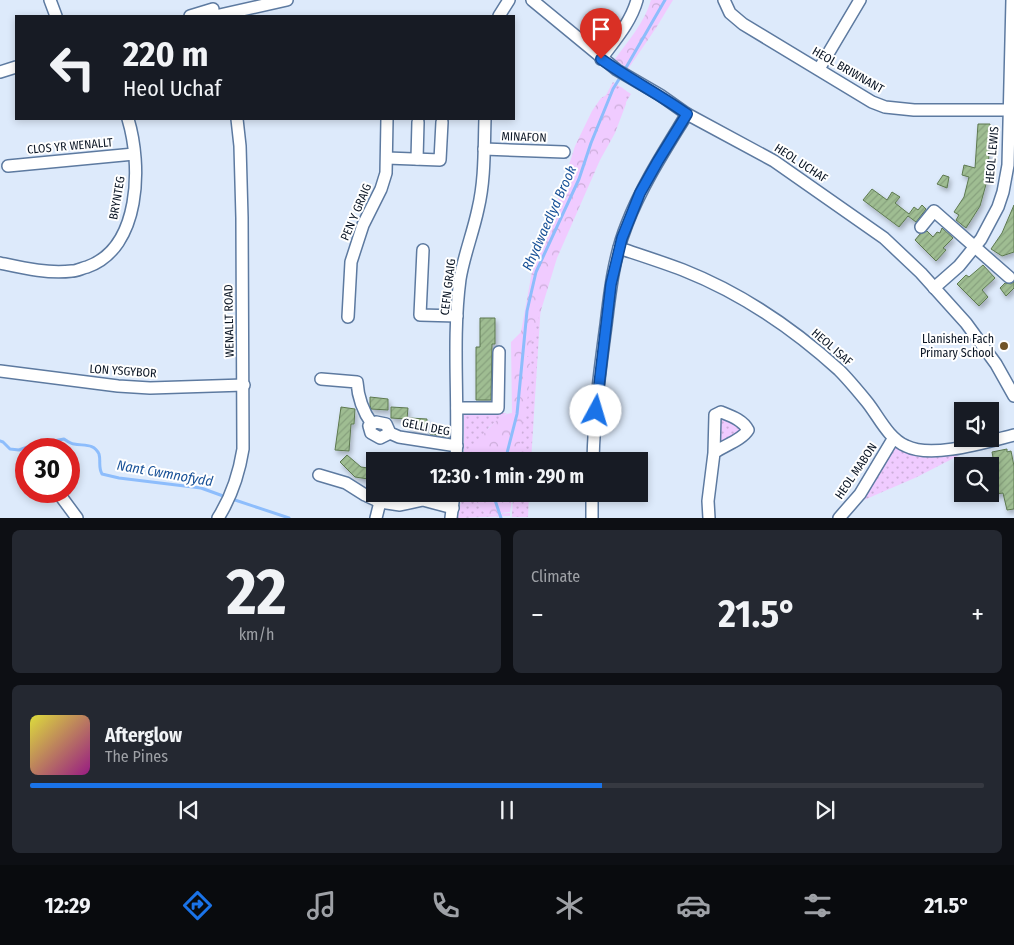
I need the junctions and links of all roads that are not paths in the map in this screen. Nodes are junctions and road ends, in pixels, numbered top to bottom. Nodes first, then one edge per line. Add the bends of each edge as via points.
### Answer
1 (50, 0) edge
2 (288, 0) edge
3 (509, 0) edge
4 (532, 0) edge
5 (637, 0) edge
6 (724, 0) edge
7 (860, 0) edge
8 (1012, 0) edge
9 (213, 10) edge
10 (56, 15) edge
11 (194, 15) edge
12 (500, 15) edge
13 (601, 59) junction
14 (15, 67) edge
15 (819, 70) junction
16 (0, 72) edge
17 (1010, 110) junction
18 (687, 114) junction
19 (128, 120) edge
20 (237, 120) edge
21 (388, 120) edge
22 (485, 120) edge
23 (418, 122) dead end
24 (442, 122) dead end
25 (484, 149) junction
26 (564, 152) dead end
27 (134, 154) junction
28 (387, 158) junction
29 (417, 159) junction
30 (8, 166) dead end
31 (1008, 193) edge
32 (921, 227) dead end
33 (619, 248) junction
34 (975, 248) junction
35 (423, 250) dead end
36 (0, 263) edge
37 (1009, 277) dead end
38 (934, 288) junction
39 (457, 316) junction
40 (348, 317) dead end
41 (498, 352) dead end
42 (0, 371) edge
43 (321, 379) dead end
44 (244, 385) junction
45 (1014, 396) edge
46 (458, 408) junction
47 (1014, 435) edge
48 (893, 439) junction
49 (457, 446) junction
50 (457, 452) edge
51 (593, 452) edge
52 (714, 453) dead end
53 (319, 475) dead end
54 (366, 497) edge
55 (380, 502) joint
56 (414, 502) edge
57 (427, 502) edge
58 (592, 502) edge
59 (66, 503) edge
60 (452, 513) edge
61 (77, 518) edge
62 (218, 518) edge
63 (376, 518) edge
64 (592, 518) edge
65 (709, 518) edge
66 (839, 518) edge

1 - 10 street
2 - 9 street
3 - 12 street
4 - 13 street, HEOL UCHAF
5 - 13 street via 620,34
6 - 15 street, HEOL BRIWNANT via 730,13 743,24
7 - 15 street
8 - 17 street, HEOL LEWIS
9 - 11 street
13 - 18 street, HEOL UCHAF
14 - 16 street
15 - 17 street, HEOL BRIWNANT via 872,102 885,106 914,110
17 - 31 street, HEOL LEWIS
18 - 33 street via 640,193
18 - 38 street, HEOL UCHAF via 774,161 826,196 884,238
19 - 27 street, BRYNTEG
20 - 44 street, WENALLT ROAD
21 - 28 street, PEN Y GRAIG
22 - 25 street, CEFN GRAIG
23 - 29 street
24 - 29 street via 440,160
25 - 26 street, MINAFON
25 - 39 street, CEFN GRAIG via 484,181 460,279
27 - 30 street, CLOS YR WENALLT
27 - 36 street, BRYNTEG via 136,169 129,220 122,238 111,252 96,264 73,271 45,271
28 - 29 street
28 - 40 street, PEN Y GRAIG via 382,188 363,225 351,262
31 - 34 street, HEOL LEWIS
32 - 34 street via 934,211
33 - 48 street, HEOL ISAF via 684,270 724,289 785,326 845,376
33 - 51 street via 611,284
34 - 37 street
34 - 38 street, HEOL LEWIS
35 - 39 street via 420,315
38 - 45 street, HEOL UCHAF via 966,323 996,364
39 - 46 street, CEFN GRAIG
41 - 46 street via 498,408
42 - 44 street, LON YSGYBOR via 150,388
43 - 49 street, GELLI DEG via 357,382 363,412 372,424 386,424 390,433
44 - 62 street, WENALLT ROAD via 240,469 230,499
46 - 49 street, CEFN GRAIG
47 - 48 street, HEOL ISAF via 940,450 915,450
48 - 66 street, HEOL MABON via 860,494
49 - 50 street, CEFN GRAIG
52 - 65 street
53 - 54 street via 346,483
55 - 56 street via 400,505
55 - 63 street
57 - 60 street
58 - 64 street
59 - 61 street

